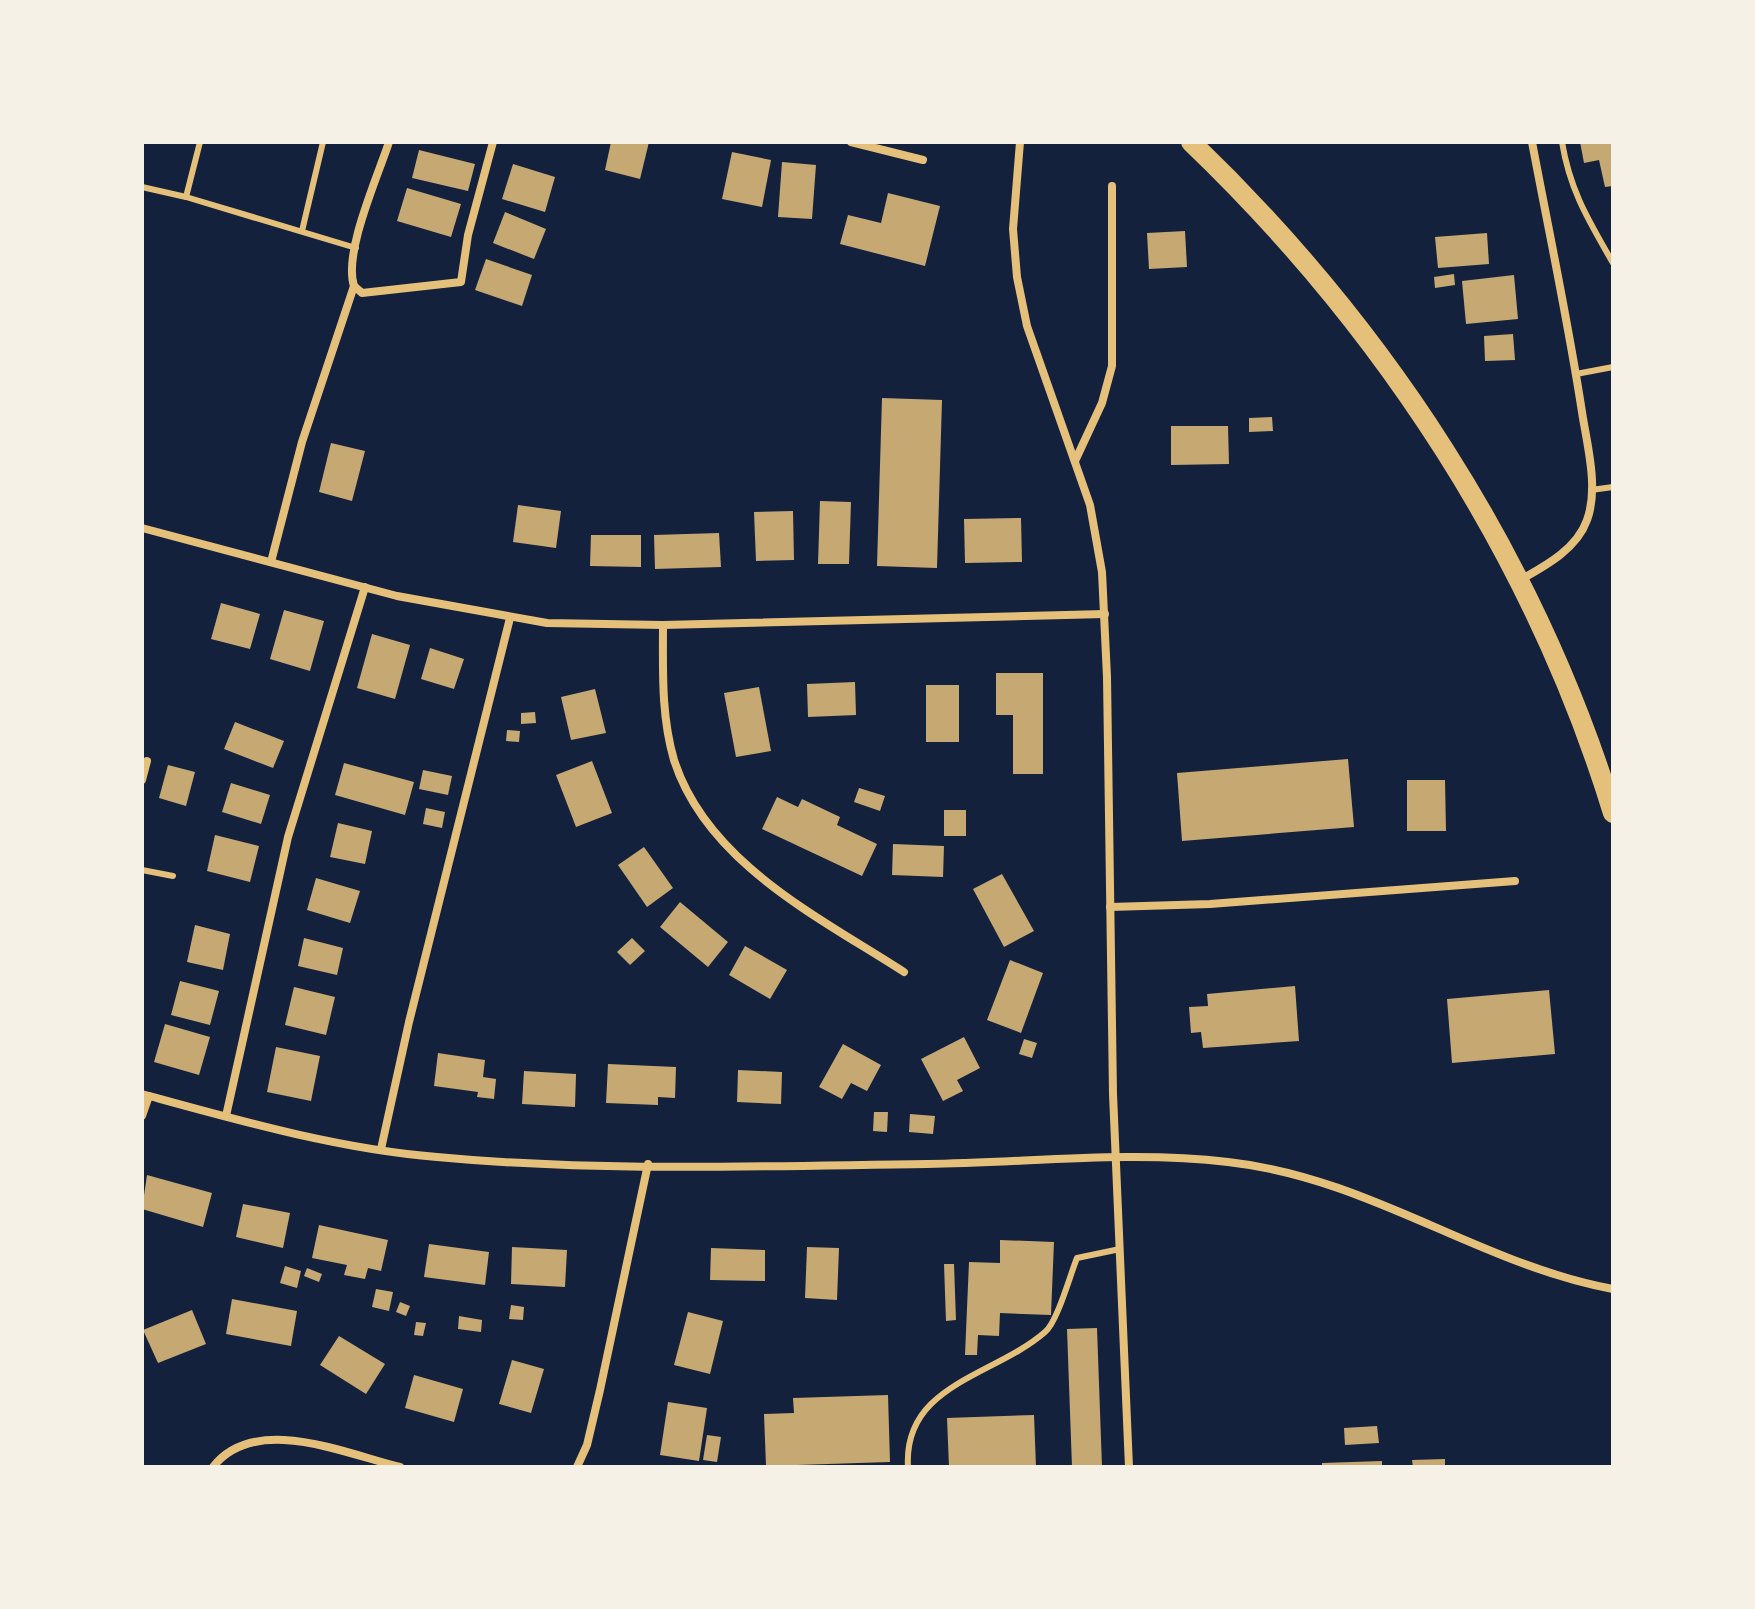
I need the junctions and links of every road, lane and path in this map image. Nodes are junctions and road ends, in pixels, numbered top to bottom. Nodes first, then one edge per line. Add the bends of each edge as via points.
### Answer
1 (200, 142) edge
2 (323, 142) edge
3 (389, 142) edge
4 (493, 142) edge
5 (851, 142) edge
6 (1020, 142) edge
7 (1191, 142) edge
8 (1532, 142) edge
9 (1562, 142) edge
10 (923, 160) dead end
11 (1112, 186) dead end
12 (142, 187) edge
13 (186, 197) junction
14 (302, 231) junction
15 (356, 248) junction
16 (1613, 263) edge
17 (354, 286) junction
18 (1613, 367) edge
19 (1576, 374) junction
20 (1075, 461) junction
21 (1613, 487) edge
22 (1591, 490) junction
23 (142, 528) edge
24 (271, 562) junction
25 (1519, 581) junction
26 (365, 587) junction
27 (1105, 614) junction
28 (510, 618) junction
29 (663, 625) junction
30 (147, 761) dead end
31 (142, 780) edge
32 (1613, 813) edge
33 (142, 870) edge
34 (173, 876) dead end
35 (1515, 881) dead end
36 (1110, 907) junction
37 (904, 972) dead end
38 (146, 1095) edge
39 (142, 1116) edge
40 (226, 1116) junction
41 (381, 1149) junction
42 (1115, 1160) junction
43 (648, 1164) junction
44 (1120, 1249) junction
45 (1613, 1289) edge
46 (213, 1467) edge
47 (400, 1467) edge
48 (577, 1467) edge
49 (908, 1467) edge
50 (1129, 1467) edge

1 - 13 lane
2 - 14 lane
3 - 15 street
4 - 17 street via 461,282 362,293
5 - 10 street
6 - 20 street via 1013,216 1017,277 1027,326
7 - 25 main road via 1287,239 1380,354 1462,477
8 - 19 street
9 - 16 lane via 1583,214
11 - 20 street via 1112,366 1102,403
12 - 13 lane
13 - 14 lane
14 - 15 lane
15 - 17 street
17 - 24 street via 302,442
18 - 19 lane
19 - 22 street
20 - 27 street via 1098,546
21 - 22 lane
22 - 25 street via 1589,515 1580,534 1549,564
23 - 24 street
24 - 26 street
25 - 32 main road via 1562,674
26 - 28 street
26 - 40 street via 288,837
27 - 29 street
27 - 36 street
28 - 29 street
28 - 41 street
29 - 37 street via 664,705 673,757 710,830 777,890
30 - 31 street
33 - 34 lane
35 - 36 street
36 - 42 street
38 - 39 street
38 - 40 street
40 - 41 street
41 - 43 street via 522,1163
42 - 43 street
42 - 44 street
42 - 45 street via 1228,1162 1305,1176 1387,1204 1533,1268
43 - 48 street via 600,1390
44 - 49 lane via 1077,1258 1048,1331 929,1402 907,1445
44 - 50 street
46 - 47 street via 242,1444 268,1440

